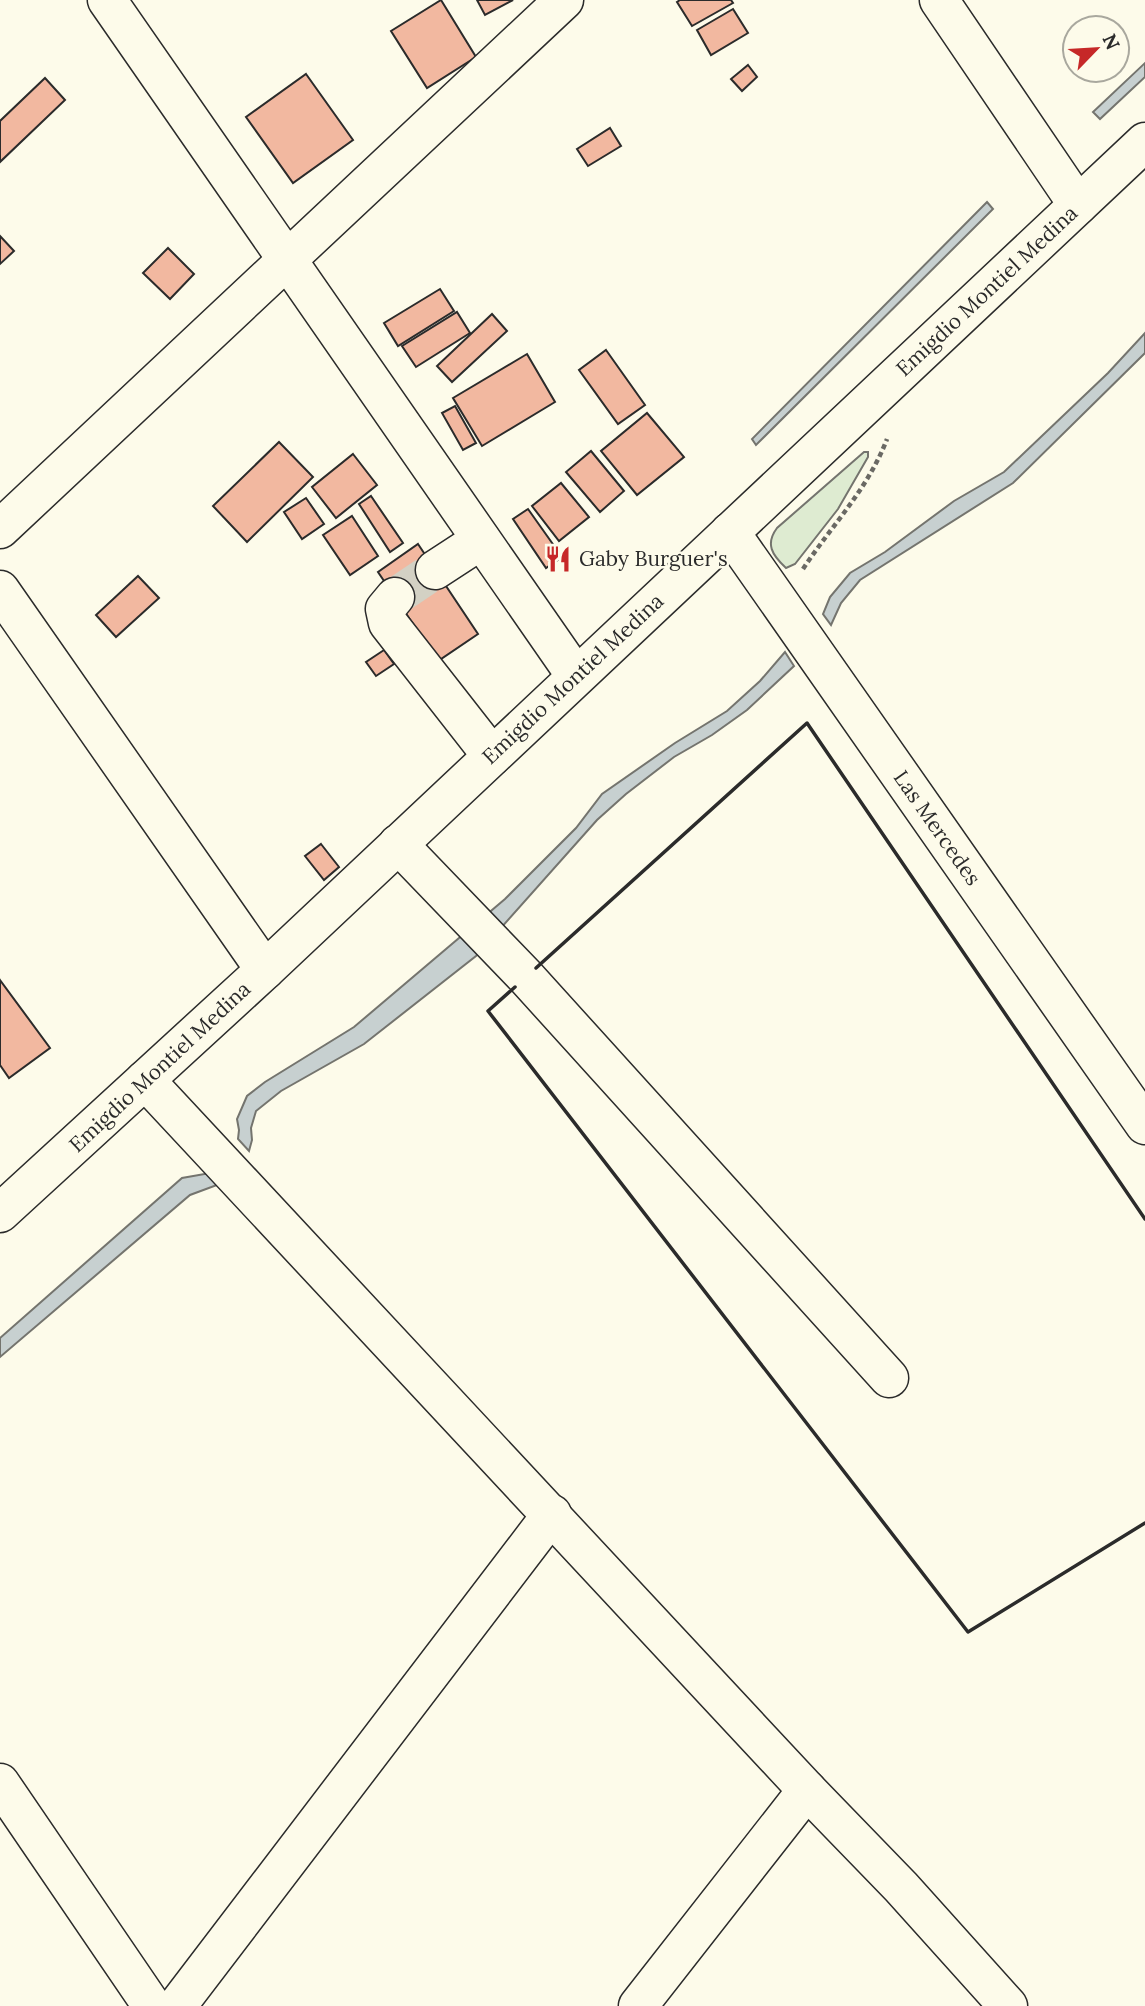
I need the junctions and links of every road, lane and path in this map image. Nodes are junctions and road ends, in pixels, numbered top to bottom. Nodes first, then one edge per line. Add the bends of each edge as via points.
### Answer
1 (107, 0) edge
2 (564, 0) edge
3 (939, 0) edge
4 (1145, 142) edge
5 (1078, 205) junction
6 (286, 259) junction
7 (889, 431) dead end
8 (0, 529) edge
9 (730, 531) junction
10 (481, 540) junction
11 (435, 570) tunnel mouth
12 (0, 590) edge
13 (395, 597) dead end
14 (785, 611) junction
15 (576, 676) junction
16 (492, 756) junction
17 (398, 844) junction
18 (265, 970) junction
19 (145, 1080) junction
20 (1145, 1125) edge
21 (0, 1213) edge
22 (889, 1378) dead end
23 (551, 1514) junction
24 (0, 1783) edge
25 (807, 1790) junction
26 (152, 2006) edge
27 (177, 2006) edge
28 (638, 2006) edge
29 (1008, 2006) edge

1 - 6 street
2 - 6 street
3 - 5 street
4 - 5 street, Emigdio Montiel Medina
5 - 9 street, Emigdio Montiel Medina
6 - 8 street
6 - 10 street
7 - 14 path via 878,462 856,498 790,589
9 - 14 street, Las Mercedes
9 - 15 street, Emigdio Montiel Medina
10 - 11 street
10 - 15 street
12 - 18 street
13 - 16 street via 385,609 388,623
14 - 20 street, Las Mercedes
15 - 16 street, Emigdio Montiel Medina
16 - 17 street, Emigdio Montiel Medina
17 - 18 street, Emigdio Montiel Medina
17 - 22 street via 526,977
18 - 19 street, Emigdio Montiel Medina
19 - 21 street, Emigdio Montiel Medina
19 - 23 street
23 - 25 street
23 - 27 street
24 - 26 street
25 - 28 street
25 - 29 street

